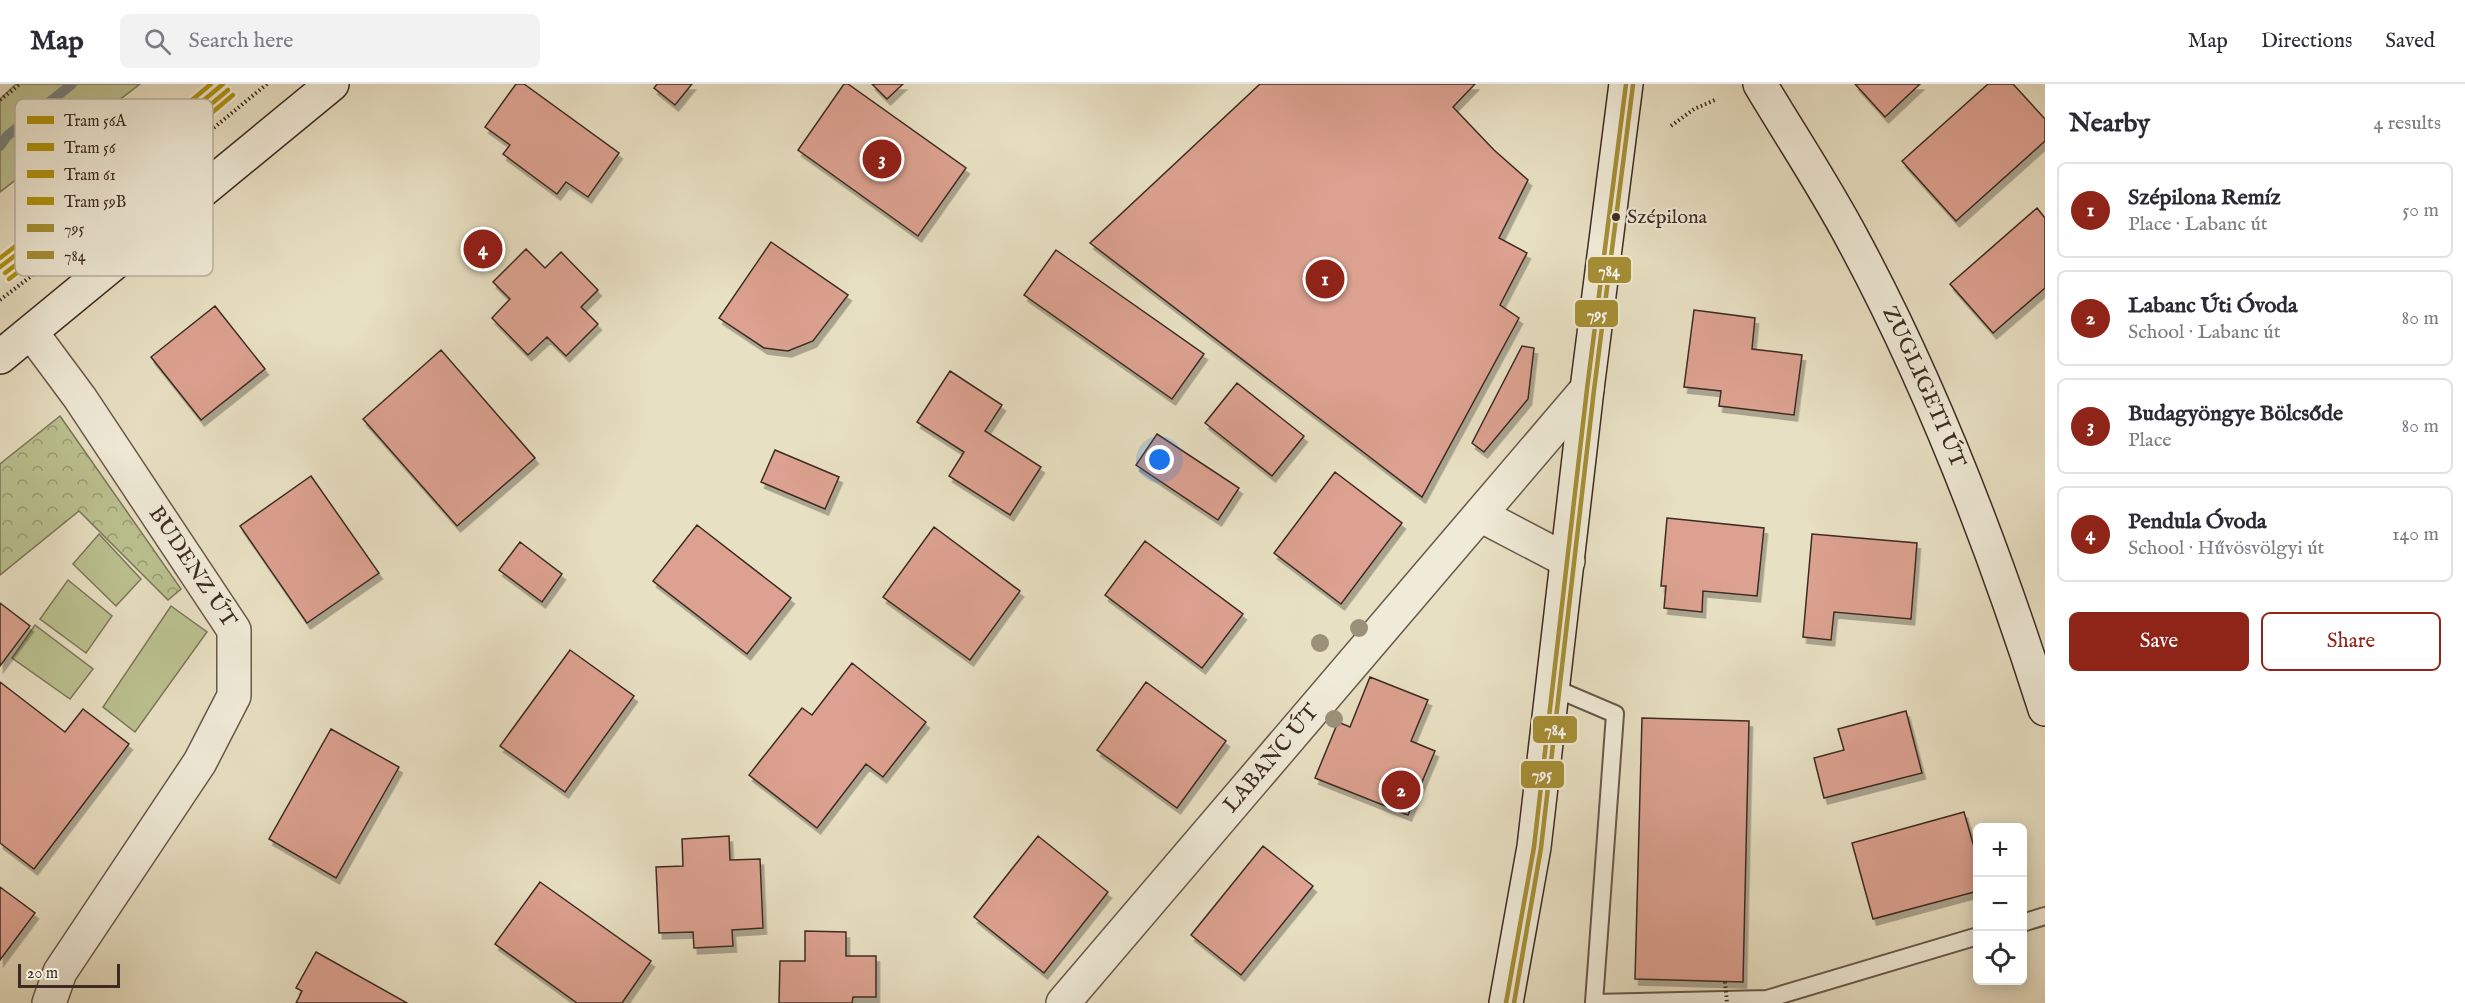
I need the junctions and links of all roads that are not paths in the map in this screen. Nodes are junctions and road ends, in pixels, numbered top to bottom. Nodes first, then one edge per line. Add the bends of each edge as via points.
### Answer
1 (332, 84) edge
2 (1626, 84) edge
3 (1760, 84) edge
4 (213, 182) edge
5 (99, 276) edge
6 (31, 332) junction
7 (0, 357) edge
8 (1587, 389) junction
9 (1480, 515) junction
10 (1568, 561) junction
11 (1554, 688) junction
12 (2045, 709) edge
13 (2045, 916) edge
14 (2027, 921) edge
15 (1973, 937) edge
16 (49, 1003) edge
17 (1063, 1003) edge
18 (1506, 1003) edge
19 (1594, 1003) edge

1 - 4 street
2 - 8 street
3 - 12 street, ZUGLIGETI ÚT via 1852,238 1929,396 2024,642
5 - 6 street
6 - 7 street
6 - 16 street, BUDENZ ÚT via 80,398 234,630 234,696 200,762 60,972
8 - 9 street, LABANC ÚT
8 - 10 street
9 - 10 street
9 - 17 street, LABANC ÚT
10 - 11 street
11 - 18 street via 1534,847
11 - 19 lane via 1615,714
13 - 14 lane
15 - 19 lane via 1767,999

